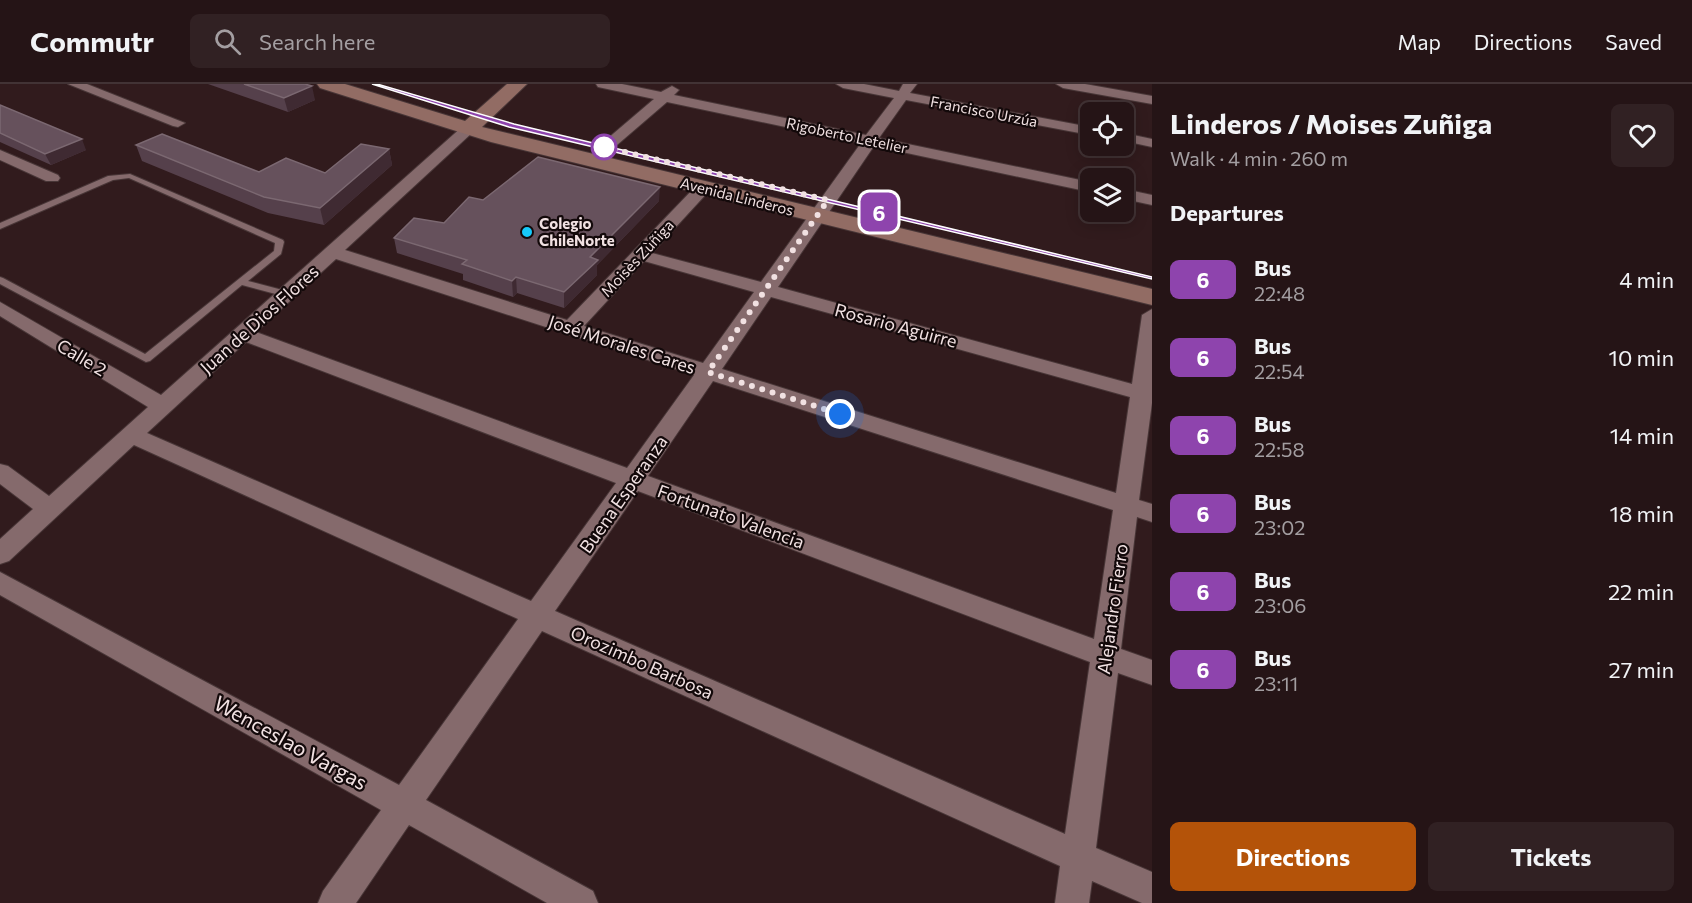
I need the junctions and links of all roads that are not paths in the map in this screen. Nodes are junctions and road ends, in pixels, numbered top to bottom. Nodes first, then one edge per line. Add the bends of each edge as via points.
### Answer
1 (75, 84) edge
2 (326, 84) edge
3 (375, 84) edge
4 (518, 84) edge
5 (603, 84) edge
6 (679, 84) edge
7 (843, 84) edge
8 (1063, 84) edge
9 (906, 90) edge
10 (664, 97) junction
11 (1152, 100) edge
12 (178, 123) dead end
13 (475, 123) junction
14 (1080, 129) edge
15 (1134, 139) edge
16 (870, 140) junction
17 (1152, 143) edge
18 (606, 148) junction
19 (0, 154) edge
20 (52, 178) dead end
21 (1080, 185) edge
22 (703, 188) junction
23 (1134, 196) edge
24 (1152, 200) edge
25 (823, 208) junction
26 (0, 226) edge
27 (332, 252) junction
28 (640, 255) junction
29 (1152, 277) edge
30 (0, 280) edge
31 (240, 282) junction
32 (766, 290) junction
33 (287, 294) junction
34 (1152, 297) edge
35 (0, 308) edge
36 (1152, 315) edge
37 (571, 328) junction
38 (242, 334) junction
39 (708, 372) junction
40 (1147, 394) edge
41 (163, 406) junction
42 (132, 435) junction
43 (0, 472) edge
44 (632, 480) junction
45 (1126, 504) junction
46 (50, 509) junction
47 (1152, 513) edge
48 (0, 554) edge
49 (0, 582) edge
50 (537, 615) junction
51 (1106, 656) junction
52 (1152, 673) edge
53 (404, 805) junction
54 (1078, 857) junction
55 (1152, 890) edge
56 (335, 903) edge
57 (581, 903) edge
58 (1072, 903) edge

1 - 12 street
2 - 13 street, Avenida Linderos
3 - 13 street, Avenida Linderos
4 - 13 street, Juan de Dios Flores
5 - 10 street, Rigoberto Letelier
6 - 10 street
7 - 9 street, Francisco Urzúa
8 - 11 street
9 - 14 street, Francisco Urzúa
9 - 16 street, Buena Esperanza
10 - 16 street, Rigoberto Letelier
10 - 18 street
13 - 18 street, Avenida Linderos
13 - 22 street, Avenida Linderos
13 - 27 street, Juan de Dios Flores
15 - 17 street
16 - 21 street, Rigoberto Letelier
16 - 25 street, Buena Esperanza
18 - 25 street, Avenida Linderos
19 - 20 street
22 - 25 street, Avenida Linderos
22 - 28 street, Moisès Zùñiga
23 - 24 street
25 - 29 street, Avenida Linderos
25 - 32 street, Buena Esperanza
25 - 34 street, Avenida Linderos
26 - 31 lane via 111,178 130,176 280,242 278,252
27 - 33 street, Juan de Dios Flores
27 - 37 street, José Morales Cares
28 - 32 street, Rosario Aguirre
28 - 37 street, Moisès Zùñiga
30 - 31 lane via 146,359
31 - 33 lane
32 - 39 street, Buena Esperanza
32 - 40 street, Rosario Aguirre
33 - 38 street, Juan de Dios Flores
35 - 41 street, Calle 2
36 - 40 street, Alejandro Fierro
37 - 39 street, José Morales Cares
38 - 41 street, Juan de Dios Flores
38 - 44 street, Fortunato Valencia
39 - 44 street, Buena Esperanza
39 - 45 street, José Morales Cares
40 - 45 street, Alejandro Fierro
41 - 42 street, Juan de Dios Flores
42 - 46 street, Juan de Dios Flores
42 - 50 street, Orozimbo Barbosa
43 - 46 street
44 - 50 street, Buena Esperanza
44 - 51 street, Fortunato Valencia
45 - 47 street, José Morales Cares
45 - 51 street, Alejandro Fierro
46 - 48 street, Juan de Dios Flores
49 - 53 street, Wenceslao Vargas
50 - 53 street, Buena Esperanza
50 - 54 street, Orozimbo Barbosa
51 - 52 street, Fortunato Valencia
51 - 54 street, Alejandro Fierro
53 - 56 street, Buena Esperanza
53 - 57 street, Wenceslao Vargas
54 - 55 street, Orozimbo Barbosa
54 - 58 street, Alejandro Fierro

